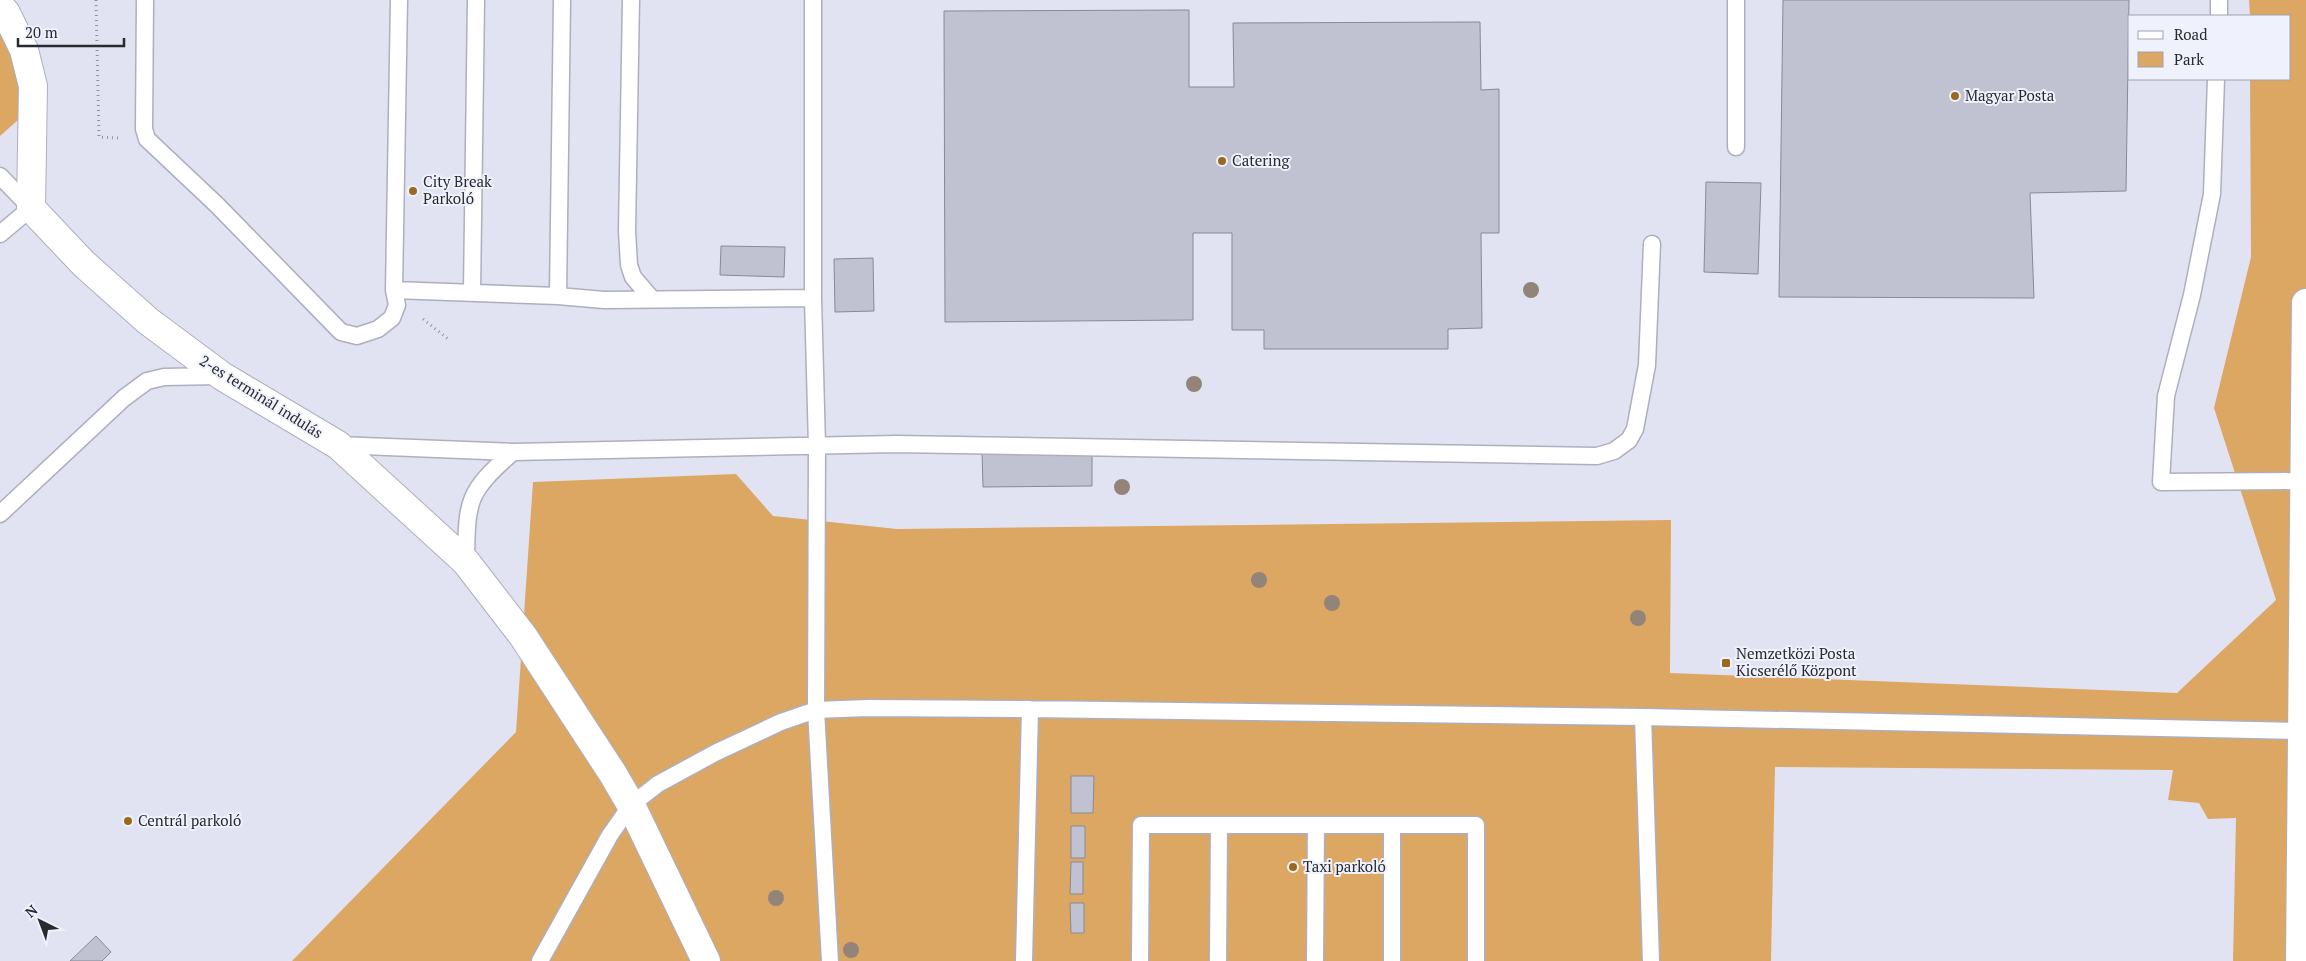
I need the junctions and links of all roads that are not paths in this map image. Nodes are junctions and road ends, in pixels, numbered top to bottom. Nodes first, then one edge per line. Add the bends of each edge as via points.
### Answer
1 (145, 0) edge
2 (399, 0) edge
3 (476, 0) edge
4 (562, 0) edge
5 (631, 0) edge
6 (813, 0) edge
7 (1736, 0) edge
8 (2220, 0) edge
9 (0, 6) edge
10 (2219, 15) edge
11 (2216, 80) edge
12 (1736, 147) dead end
13 (0, 176) edge
14 (31, 208) junction
15 (0, 234) edge
16 (1652, 244) dead end
17 (394, 290) junction
18 (472, 292) junction
19 (558, 296) junction
20 (813, 298) junction
21 (652, 299) junction
22 (2306, 304) edge
23 (222, 376) junction
24 (338, 446) junction
25 (817, 446) junction
26 (513, 452) junction
27 (2304, 481) junction
28 (0, 514) edge
29 (466, 562) junction
30 (1030, 709) junction
31 (816, 710) junction
32 (1644, 717) junction
33 (2301, 731) junction
34 (632, 805) junction
35 (1316, 825) junction
36 (1392, 825) junction
37 (1219, 826) junction
38 (540, 961) edge
39 (706, 961) edge
40 (830, 961) edge
41 (1024, 961) edge
42 (1140, 961) edge
43 (1218, 961) edge
44 (1315, 961) edge
45 (1392, 961) edge
46 (1476, 961) edge
47 (1651, 961) edge
48 (2300, 961) edge

1 - 17 lane via 144,129 147,139 217,205 341,332 357,336 378,330 392,318 397,305
2 - 17 lane
3 - 18 lane
4 - 19 lane
5 - 21 lane via 629,265 633,277
6 - 20 lane
7 - 12 lane
8 - 10 lane
9 - 14 street via 24,50 33,86
11 - 27 lane via 2212,194 2192,295 2166,396 2161,482
13 - 14 lane
14 - 15 lane
14 - 23 street, 2-es terminál indulás via 84,264 148,321
16 - 25 lane via 1647,366 1635,429 1629,440 1614,452 1596,456 906,444
17 - 18 lane
18 - 19 lane
19 - 21 lane via 604,300
20 - 21 lane
20 - 25 lane
22 - 27 street
23 - 24 street, 2-es terminál indulás
23 - 28 lane via 164,377 147,382 124,398
24 - 26 lane
24 - 29 street, 2-es terminál indulás
25 - 26 lane
25 - 31 lane
26 - 29 lane via 485,476 471,500 467,515
27 - 33 street
29 - 34 street, 2-es terminál indulás via 523,636
30 - 31 lane
30 - 32 lane
30 - 41 lane
31 - 34 lane via 781,722 715,753 658,784
31 - 40 lane
32 - 33 lane
32 - 47 lane
33 - 48 street
34 - 38 lane via 610,835
34 - 39 street, 2-es terminál indulás
35 - 36 lane
35 - 37 lane
35 - 44 lane
36 - 45 lane
36 - 46 lane via 1476,825
37 - 42 lane via 1141,825
37 - 43 lane

